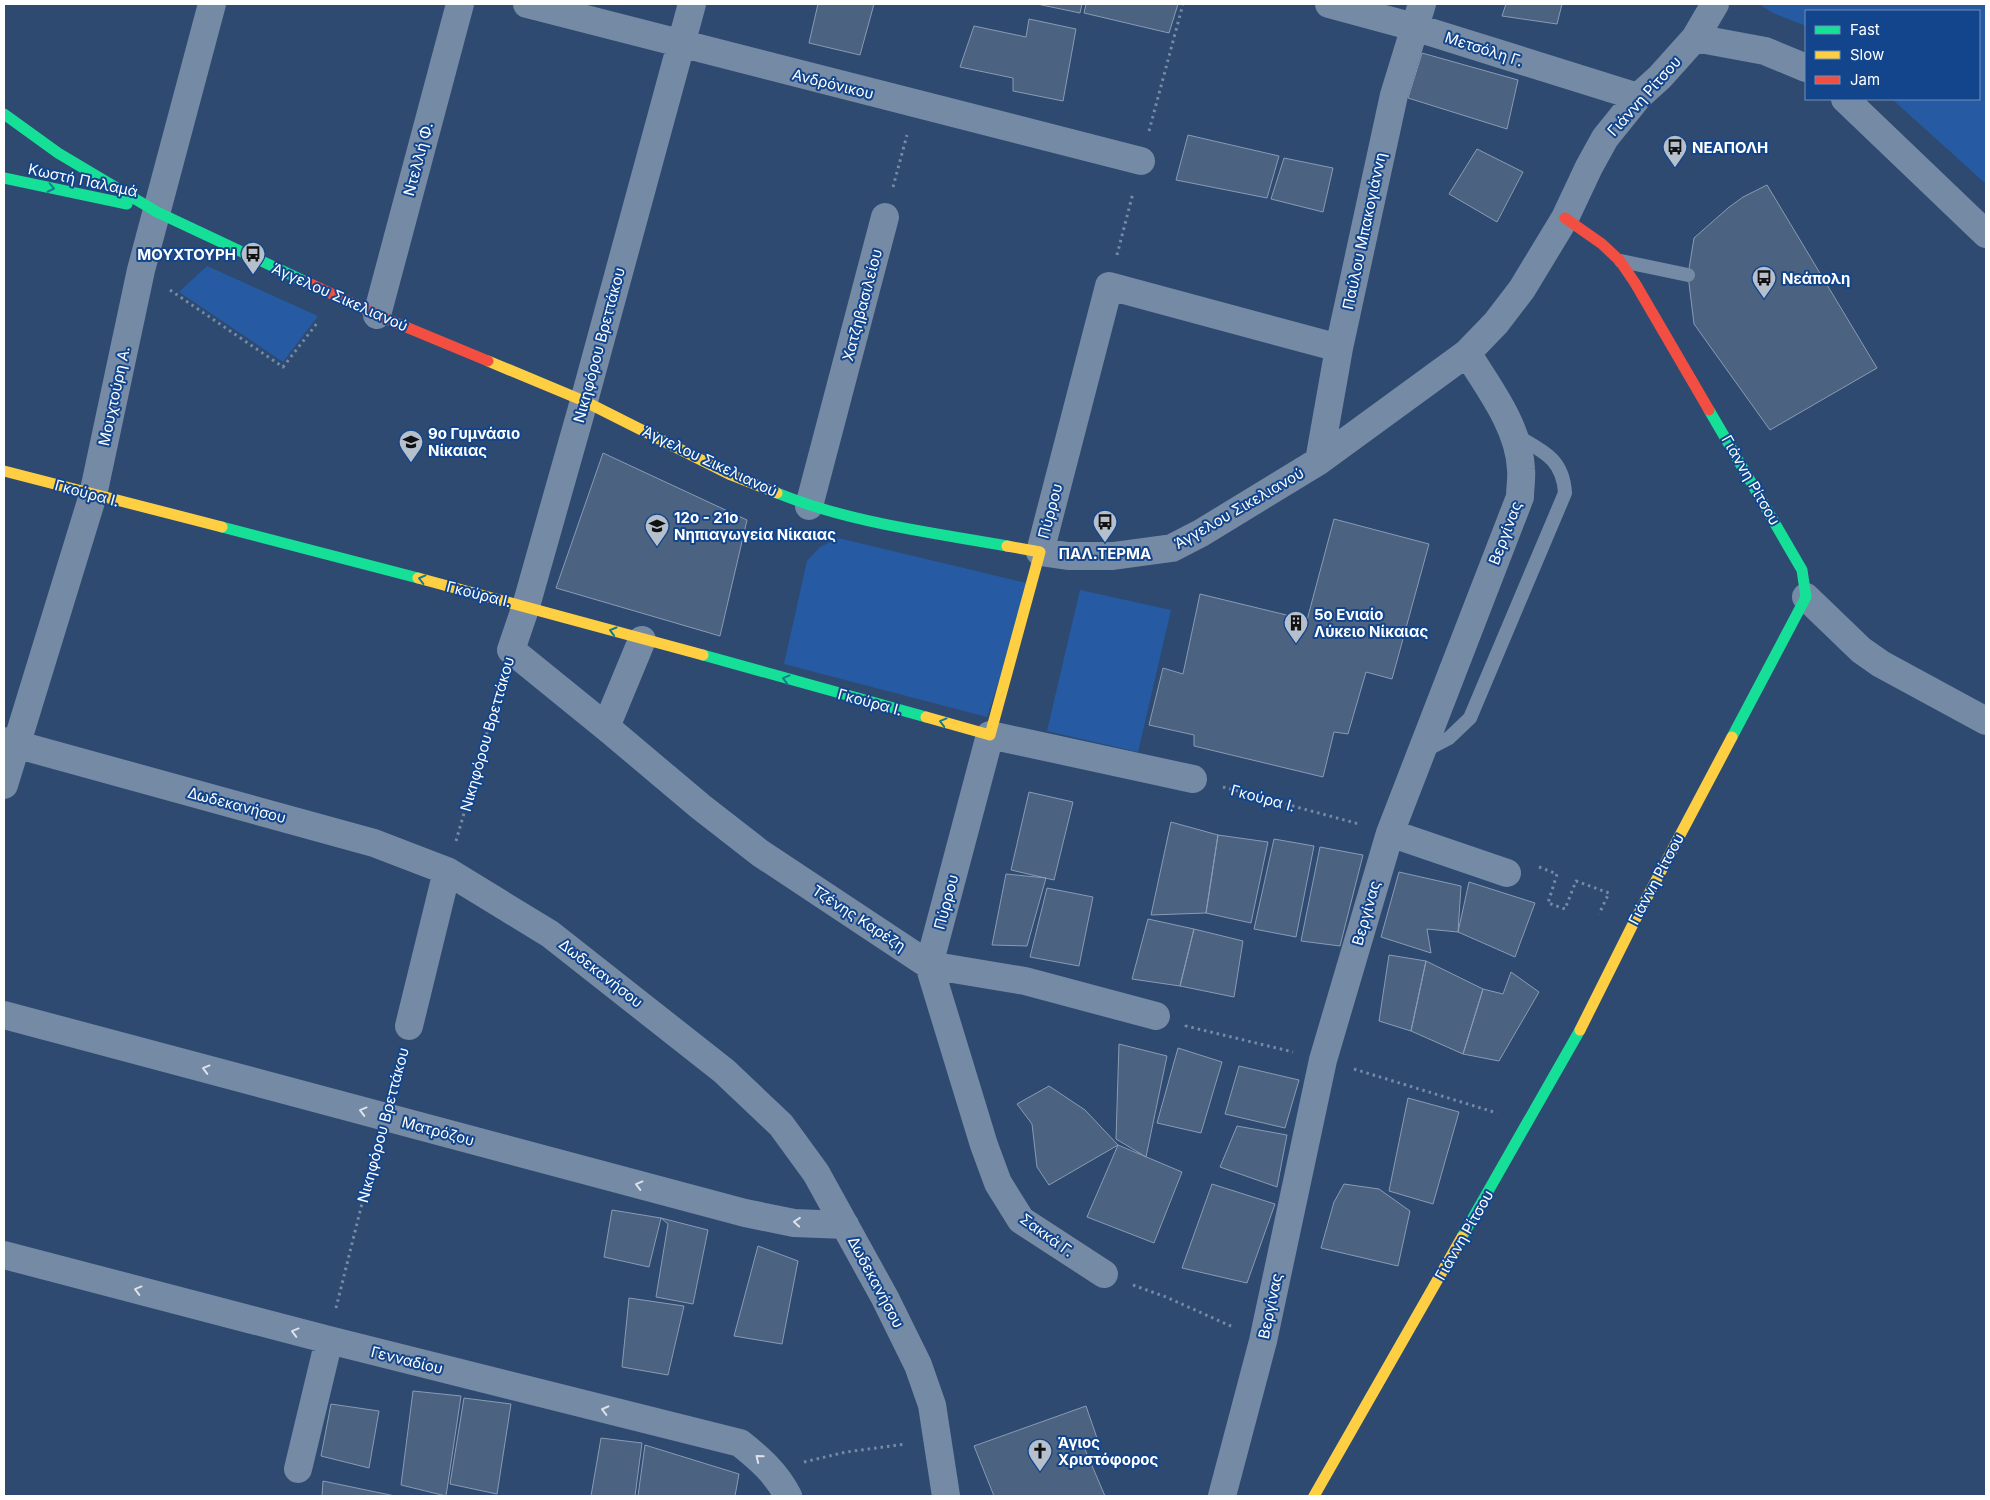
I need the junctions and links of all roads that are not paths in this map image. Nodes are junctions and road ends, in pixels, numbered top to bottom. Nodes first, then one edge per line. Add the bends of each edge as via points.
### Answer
1 (212, 4) edge
2 (460, 4) edge
3 (527, 4) edge
4 (692, 4) edge
5 (1329, 4) edge
6 (1715, 4) edge
7 (1418, 15) edge
8 (1695, 38) junction
9 (681, 44) junction
10 (1805, 68) edge
11 (1638, 97) junction
12 (1846, 100) edge
13 (4, 114) edge
14 (1141, 161) dead end
15 (4, 178) edge
16 (157, 212) junction
17 (885, 217) road end
18 (1565, 218) junction
19 (1986, 234) edge
20 (1620, 260) junction
21 (1688, 275) dead end
22 (377, 315) junction
23 (1338, 348) junction
24 (1467, 353) junction
25 (584, 401) junction
26 (1514, 434) junction
27 (1319, 461) junction
28 (4, 471) edge
29 (93, 494) junction
30 (809, 506) junction
31 (1040, 552) junction
32 (1806, 597) junction
33 (526, 606) junction
34 (642, 640) junction
35 (511, 650) joint
36 (1986, 721) edge
37 (606, 727) junction
38 (990, 735) junction
39 (10, 742) edge
40 (1421, 753) junction
41 (1193, 779) road end
42 (4, 785) edge
43 (1390, 833) junction
44 (447, 871) junction
45 (1507, 873) road end
46 (929, 965) junction
47 (4, 1015) edge
48 (1156, 1016) dead end
49 (409, 1026) road end
50 (845, 1225) junction
51 (4, 1255) edge
52 (1104, 1274) road end
53 (329, 1340) junction
54 (298, 1468) dead end
55 (784, 1488) edge
56 (946, 1496) edge
57 (1222, 1496) edge
58 (1314, 1496) edge

1 - 16 street, Μουχτούρη Α.
2 - 22 street, Ντελλή Φ.
3 - 9 street, Ανδρόνικου
4 - 9 street, Νικηφόρου Βρεττάκου
5 - 7 street, Μετσόλη Γ.
6 - 8 street, Γιάννη Ρίτσου
7 - 11 street, Μετσόλη Γ.
7 - 23 street, Παύλου Μπακογιάννη via 1394,95
8 - 10 street via 1765,51
8 - 11 street, Γιάννη Ρίτσου
9 - 14 street, Ανδρόνικου
9 - 25 street, Νικηφόρου Βρεττάκου
11 - 18 street, Γιάννη Ρίτσου via 1605,138
12 - 19 street
13 - 16 street, Άγγελου Σικελιανού via 58,154
15 -> 16 street, Κωστή Παλαμά
16 - 22 street, Άγγελου Σικελιανού
16 - 29 street, Μουχτούρη Α. via 141,270
17 - 30 street, Χατζηβασιλείου
18 - 20 street, Γιάννη Ρίτσου
18 - 24 street, Άγγελου Σικελιανού via 1522,289
20 - 21 lane
20 - 32 street, Γιάννη Ρίτσου via 1636,282 1798,562
22 - 25 street, Άγγελου Σικελιανού
23 - 27 street, Παύλου Μπακογιάννη
23 - 31 street, Πύρρου via 1109,286
24 - 26 street, Βεργίνας
24 - 27 street, Άγγελου Σικελιανού
25 - 30 street, Άγγελου Σικελιανού via 731,474
25 - 33 street, Νικηφόρου Βρεττάκου
26 - 40 street, Βεργίνας via 1521,469 1520,497
26 - 40 lane via 1548,454 1559,466 1565,493 1470,718 1449,738
27 - 31 street, Άγγελου Σικελιανού via 1172,548 1113,556
28 - 29 street, Γκούρα Ι.
33 -> 29 street, Γκούρα Ι.
29 - 39 street, Μουχτούρη Α.
30 - 31 street, Άγγελου Σικελιανού via 851,518
31 - 38 street, Πύρρου
32 - 36 street via 1860,650
32 - 58 street, Γιάννη Ρίτσου via 1571,1047
34 -> 33 street, Γκούρα Ι.
33 - 35 street, Νικηφόρου Βρεττάκου
34 - 37 street
38 -> 34 street, Γκούρα Ι.
35 - 37 street, Τζένης Καρέζη
37 - 46 street, Τζένης Καρέζη via 760,853
38 - 41 street, Γκούρα Ι.
38 - 46 street, Πύρρου
39 - 42 street, Μουχτούρη Α.
39 - 44 street, Δωδεκανήσου via 374,843
40 - 43 street, Βεργίνας
43 - 45 street
43 - 57 street, Βεργίνας via 1324,1060 1263,1340
44 - 49 street
44 - 50 street, Δωδεκανήσου via 550,934 724,1071 781,1125 816,1173
46 - 48 street, Τζένης Καρέζη via 1025,981
46 - 52 street, Σακκά Γ. via 998,1183 1021,1220
50 -> 47 street, Ματρόζου via 794,1223 745,1213
50 - 56 street, Δωδεκανήσου via 918,1365 932,1405
53 -> 51 street, Γενναδίου
53 - 54 street
55 -> 53 street, Γενναδίου via 764,1462 740,1443

